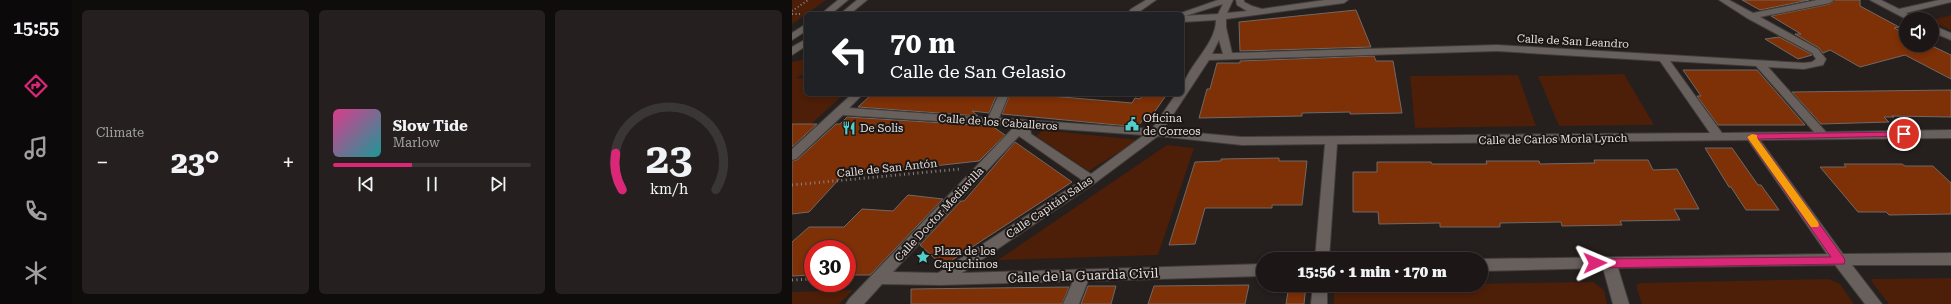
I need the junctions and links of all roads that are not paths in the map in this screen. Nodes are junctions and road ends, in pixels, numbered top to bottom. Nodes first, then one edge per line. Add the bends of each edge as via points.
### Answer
1 (844, 0) edge
2 (863, 0) edge
3 (1152, 0) edge
4 (1228, 0) edge
5 (1240, 0) edge
6 (1344, 0) edge
7 (1723, 0) edge
8 (1830, 0) edge
9 (1874, 0) edge
10 (1948, 0) edge
11 (1282, 9) junction
12 (828, 12) edge
13 (847, 12) edge
14 (1133, 12) edge
15 (1193, 12) junction
16 (1898, 12) joint
17 (1184, 14) edge
18 (1750, 16) junction
19 (1221, 17) junction
20 (1184, 19) edge
21 (1221, 27) junction
22 (804, 29) edge
23 (1939, 32) edge
24 (792, 37) edge
25 (1951, 38) edge
26 (804, 44) edge
27 (796, 51) edge
28 (1228, 56) junction
29 (1206, 57) junction
30 (1663, 58) junction
31 (1759, 63) junction
32 (1184, 90) edge
33 (856, 96) edge
34 (1003, 96) edge
35 (1180, 96) edge
36 (840, 111) junction
37 (992, 122) junction
38 (1024, 124) junction
39 (1155, 132) junction
40 (1951, 134) edge
41 (1824, 136) junction
42 (1720, 137) junction
43 (1752, 137) junction
44 (1331, 141) junction
45 (792, 156) edge
46 (1091, 180) junction
47 (1323, 252) edge
48 (1951, 260) edge
49 (1840, 261) junction
50 (1610, 263) junction
51 (1488, 265) edge
52 (1256, 270) edge
53 (1083, 275) junction
54 (879, 278) junction
55 (941, 279) junction
56 (1320, 292) edge
57 (854, 304) edge
58 (1071, 304) edge
59 (1319, 304) edge
60 (1621, 304) edge
61 (1874, 304) edge

1 - 12 street
2 - 13 street
3 - 14 street
4 - 15 street
4 - 19 street
5 - 11 street via 1240,3 1250,9
6 - 11 street
7 - 18 street, Calle de San Leandro
8 - 18 street
9 - 16 street
10 - 16 street
11 - 19 street
15 - 17 street
15 - 19 street via 1214,13
18 - 31 street, Calle de San Leandro via 1815,51 1821,59 1814,66
19 - 20 street
19 - 21 street
21 - 28 street
21 - 29 street, Calle Capitán Salas
22 - 24 street
23 - 25 street
26 - 27 street
28 - 29 street, Calle de San Leandro
28 - 30 street, Calle de San Leandro via 1497,48
29 - 32 street, Calle Capitán Salas
30 - 31 street, Calle de San Leandro
30 - 42 street
31 - 41 street
33 - 36 street
34 - 37 street
35 - 39 street, Calle Capitán Salas
36 - 37 street, Calle de los Caballeros
36 - 45 street
37 - 38 street, Calle de los Caballeros
38 - 39 street, Calle de los Caballeros
38 - 46 street via 1026,136
38 - 54 street, Calle Doctor Mediavilla
39 - 44 street, Calle de Carlos Morla Lynch via 1242,141
39 - 46 street, Calle Capitán Salas
40 - 41 street, Calle de Carlos Morla Lynch
41 - 43 street, Calle de Carlos Morla Lynch
42 - 43 street, Calle de Carlos Morla Lynch
42 - 44 street, Calle de Carlos Morla Lynch
43 - 49 street
44 - 47 street
46 - 55 street, Calle Capitán Salas
48 - 49 street
49 - 50 street
49 - 61 street
50 - 51 street
50 - 60 street
52 - 53 street, Calle de la Guardia Civil
53 - 55 street, Calle de la Guardia Civil
53 - 58 street
54 - 55 street, Calle de la Guardia Civil
54 - 57 street, Calle Doctor Mediavilla
56 - 59 street

